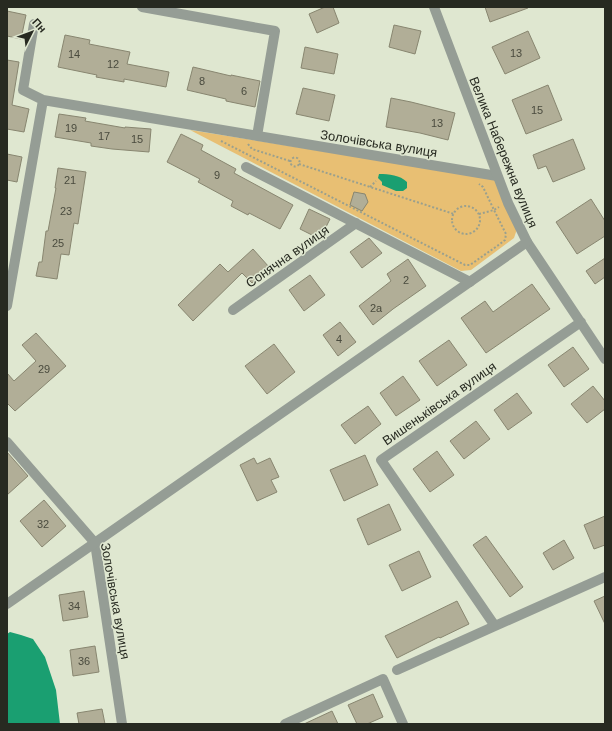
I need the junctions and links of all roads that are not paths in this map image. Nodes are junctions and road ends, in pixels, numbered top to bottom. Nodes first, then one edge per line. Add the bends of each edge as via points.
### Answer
1 (142, 7) edge
2 (434, 7) edge
3 (34, 24) dead end
4 (42, 100) junction
5 (256, 140) junction
6 (246, 167) dead end
7 (497, 176) junction
8 (356, 223) junction
9 (527, 242) junction
10 (470, 282) junction
11 (7, 306) edge
12 (233, 310) dead end
13 (581, 322) junction
14 (605, 359) edge
15 (7, 442) edge
16 (95, 543) junction
17 (605, 576) edge
18 (7, 604) edge
19 (495, 626) junction
20 (397, 670) dead end
21 (122, 724) edge
22 (285, 724) edge
23 (403, 724) edge

1 - 5 street via 275,31
2 - 7 street, Велика Набережна вулиця
3 - 4 street, Золочівська вулиця via 24,90
4 - 5 street, Золочівська вулиця
4 - 11 street
5 - 7 street, Золочівська вулиця
6 - 8 street, Сонячна вулиця
7 - 9 street, Велика Набережна вулиця
8 - 10 street, Сонячна вулиця
8 - 12 street, Сонячна вулиця
9 - 10 street
9 - 13 street, Велика Набережна вулиця
10 - 16 street
13 - 14 street, Велика Набережна вулиця
13 - 19 street, Вишеньківська вулиця via 381,460
15 - 16 street, Золочівська вулиця
16 - 18 street
16 - 21 street, Золочівська вулиця
17 - 19 street
19 - 20 street
22 - 23 street via 383,679

